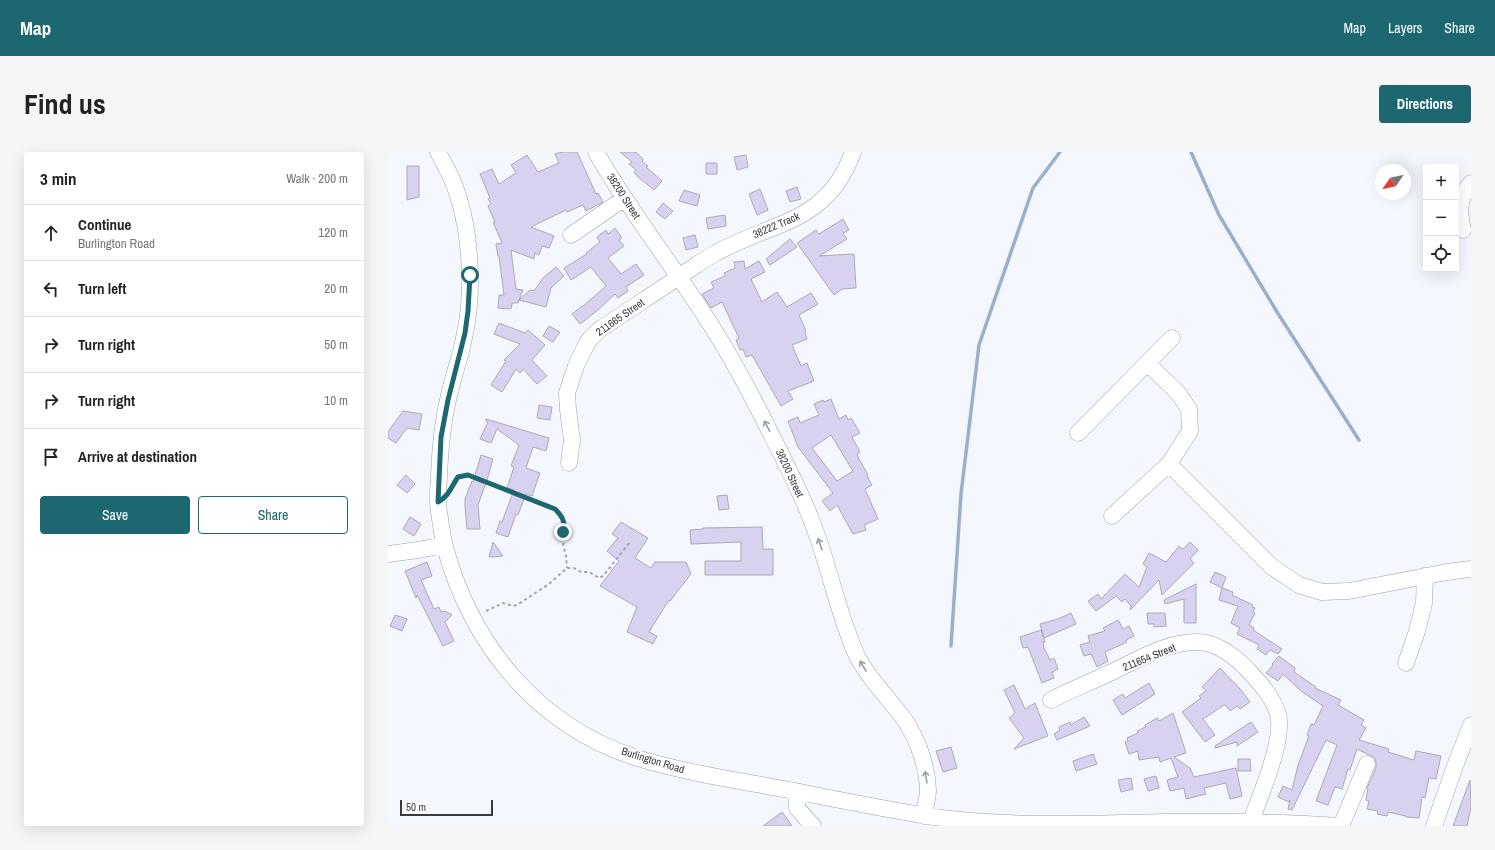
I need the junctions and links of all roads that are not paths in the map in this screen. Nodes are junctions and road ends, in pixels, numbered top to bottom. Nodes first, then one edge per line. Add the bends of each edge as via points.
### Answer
1 (438, 152) edge
2 (596, 152) edge
3 (853, 152) edge
4 (1471, 183) edge
5 (625, 198) junction
6 (1463, 230) dead end
7 (572, 235) dead end
8 (678, 277) junction
9 (1172, 338) dead end
10 (1148, 364) junction
11 (1078, 433) dead end
12 (569, 463) dead end
13 (1169, 464) junction
14 (1112, 516) dead end
15 (444, 545) junction
16 (388, 554) edge
17 (1471, 569) edge
18 (1425, 576) junction
19 (1406, 664) dead end
20 (1050, 700) dead end
21 (1471, 725) edge
22 (1367, 764) dead end
23 (797, 792) junction
24 (924, 816) junction
25 (1251, 821) junction
26 (1079, 825) edge
27 (813, 826) edge
28 (1341, 826) edge
29 (1434, 826) edge

1 - 15 street, Burlington Road via 452,180 460,206 466,230 470,275 465,333 441,437 438,502
2 - 5 street, 38200 Street
3 - 8 street, 38222 Track via 843,174 826,198 806,213 716,252
4 - 6 street via 1461,200 1459,215
5 - 7 street
5 - 8 street, 38200 Street
8 - 12 street, 211665 Street via 599,330 589,340 576,366 567,393 572,440
24 -> 8 street, 38200 Street via 928,790 920,749 914,734 873,682 857,655 837,603 814,525 790,472 738,370
9 - 10 street
10 - 11 street
10 - 13 street via 1178,393 1189,409 1190,431
13 - 14 street
13 - 18 street via 1272,567 1299,586 1322,592 1349,591
15 - 16 street
15 - 23 street, Burlington Road via 461,595 490,648 531,696 557,717 590,738 636,757 708,775
17 - 18 street
18 - 19 street via 1424,603
20 - 25 street, 211654 Street via 1173,646 1205,642 1226,652 1262,685 1270,696 1280,725 1278,741
21 - 29 street
22 - 28 street
23 - 24 street, Burlington Road
23 - 27 street via 797,808
24 - 26 street, Burlington Road via 1010,824
25 - 26 street, Burlington Road
25 - 28 street, Burlington Road

